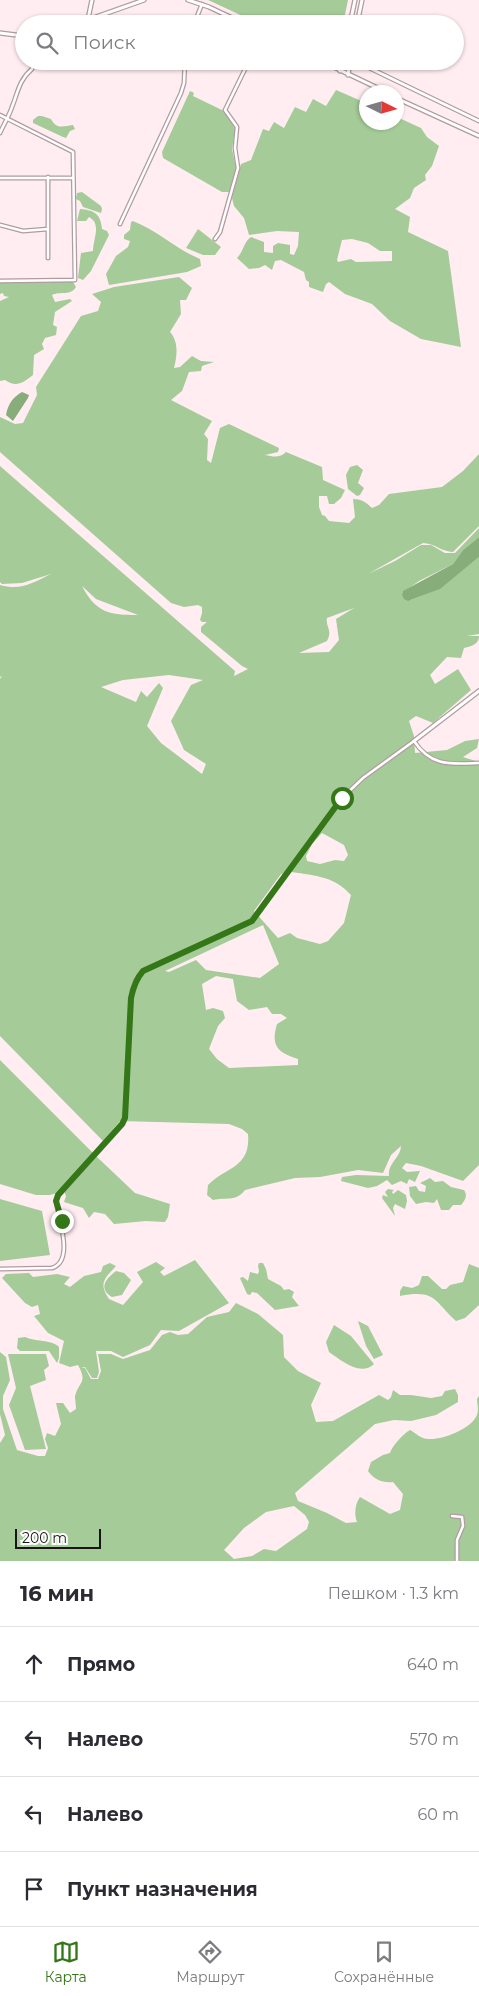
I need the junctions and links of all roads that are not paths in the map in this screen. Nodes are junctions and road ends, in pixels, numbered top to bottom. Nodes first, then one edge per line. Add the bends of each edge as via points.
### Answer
1 (92, 0) edge
2 (144, 0) edge
3 (188, 0) edge
4 (355, 0) edge
5 (362, 0) edge
6 (202, 4) junction
7 (89, 15) edge
8 (102, 15) edge
9 (198, 15) edge
10 (226, 15) edge
11 (352, 15) edge
12 (359, 15) edge
13 (0, 33) edge
14 (15, 35) edge
15 (30, 70) edge
16 (185, 70) edge
17 (245, 70) edge
18 (349, 70) edge
19 (374, 70) edge
20 (340, 71) edge
21 (348, 75) junction
22 (370, 85) edge
23 (404, 102) edge
24 (0, 116) edge
25 (7, 119) junction
26 (479, 121) edge
27 (0, 133) edge
28 (479, 136) edge
29 (48, 177) junction
30 (0, 178) edge
31 (73, 178) junction
32 (120, 224) dead end
33 (0, 225) edge
34 (48, 229) junction
35 (215, 239) dead end
36 (48, 258) dead end
37 (0, 281) edge
38 (479, 691) edge
39 (414, 741) junction
40 (479, 763) edge
41 (0, 1269) edge
42 (452, 1516) dead end
43 (457, 1561) edge

1 - 7 main road
2 - 8 main road
3 - 6 main road
4 - 11 main road
5 - 12 main road
6 - 9 street
6 - 10 main road
13 - 14 main road
15 - 25 street via 18,86
16 - 32 street via 181,93
17 - 35 street via 225,110 237,127 235,148 238,168 220,232
18 - 21 main road
19 - 26 street
20 - 21 main road
21 - 22 main road
23 - 28 main road
24 - 25 street
25 - 27 street
25 - 31 street via 73,152
29 - 30 street
29 - 31 street
29 - 34 street
31 - 37 street via 75,280
33 - 34 street via 22,231
34 - 36 street
38 - 39 main road
39 - 40 street via 425,755 438,762
39 - 41 street via 363,778 342,798 252,921 140,974 131,998 125,1118 56,1201 62,1229 62,1261 52,1268
42 - 43 street via 462,1517 463,1526 457,1540

